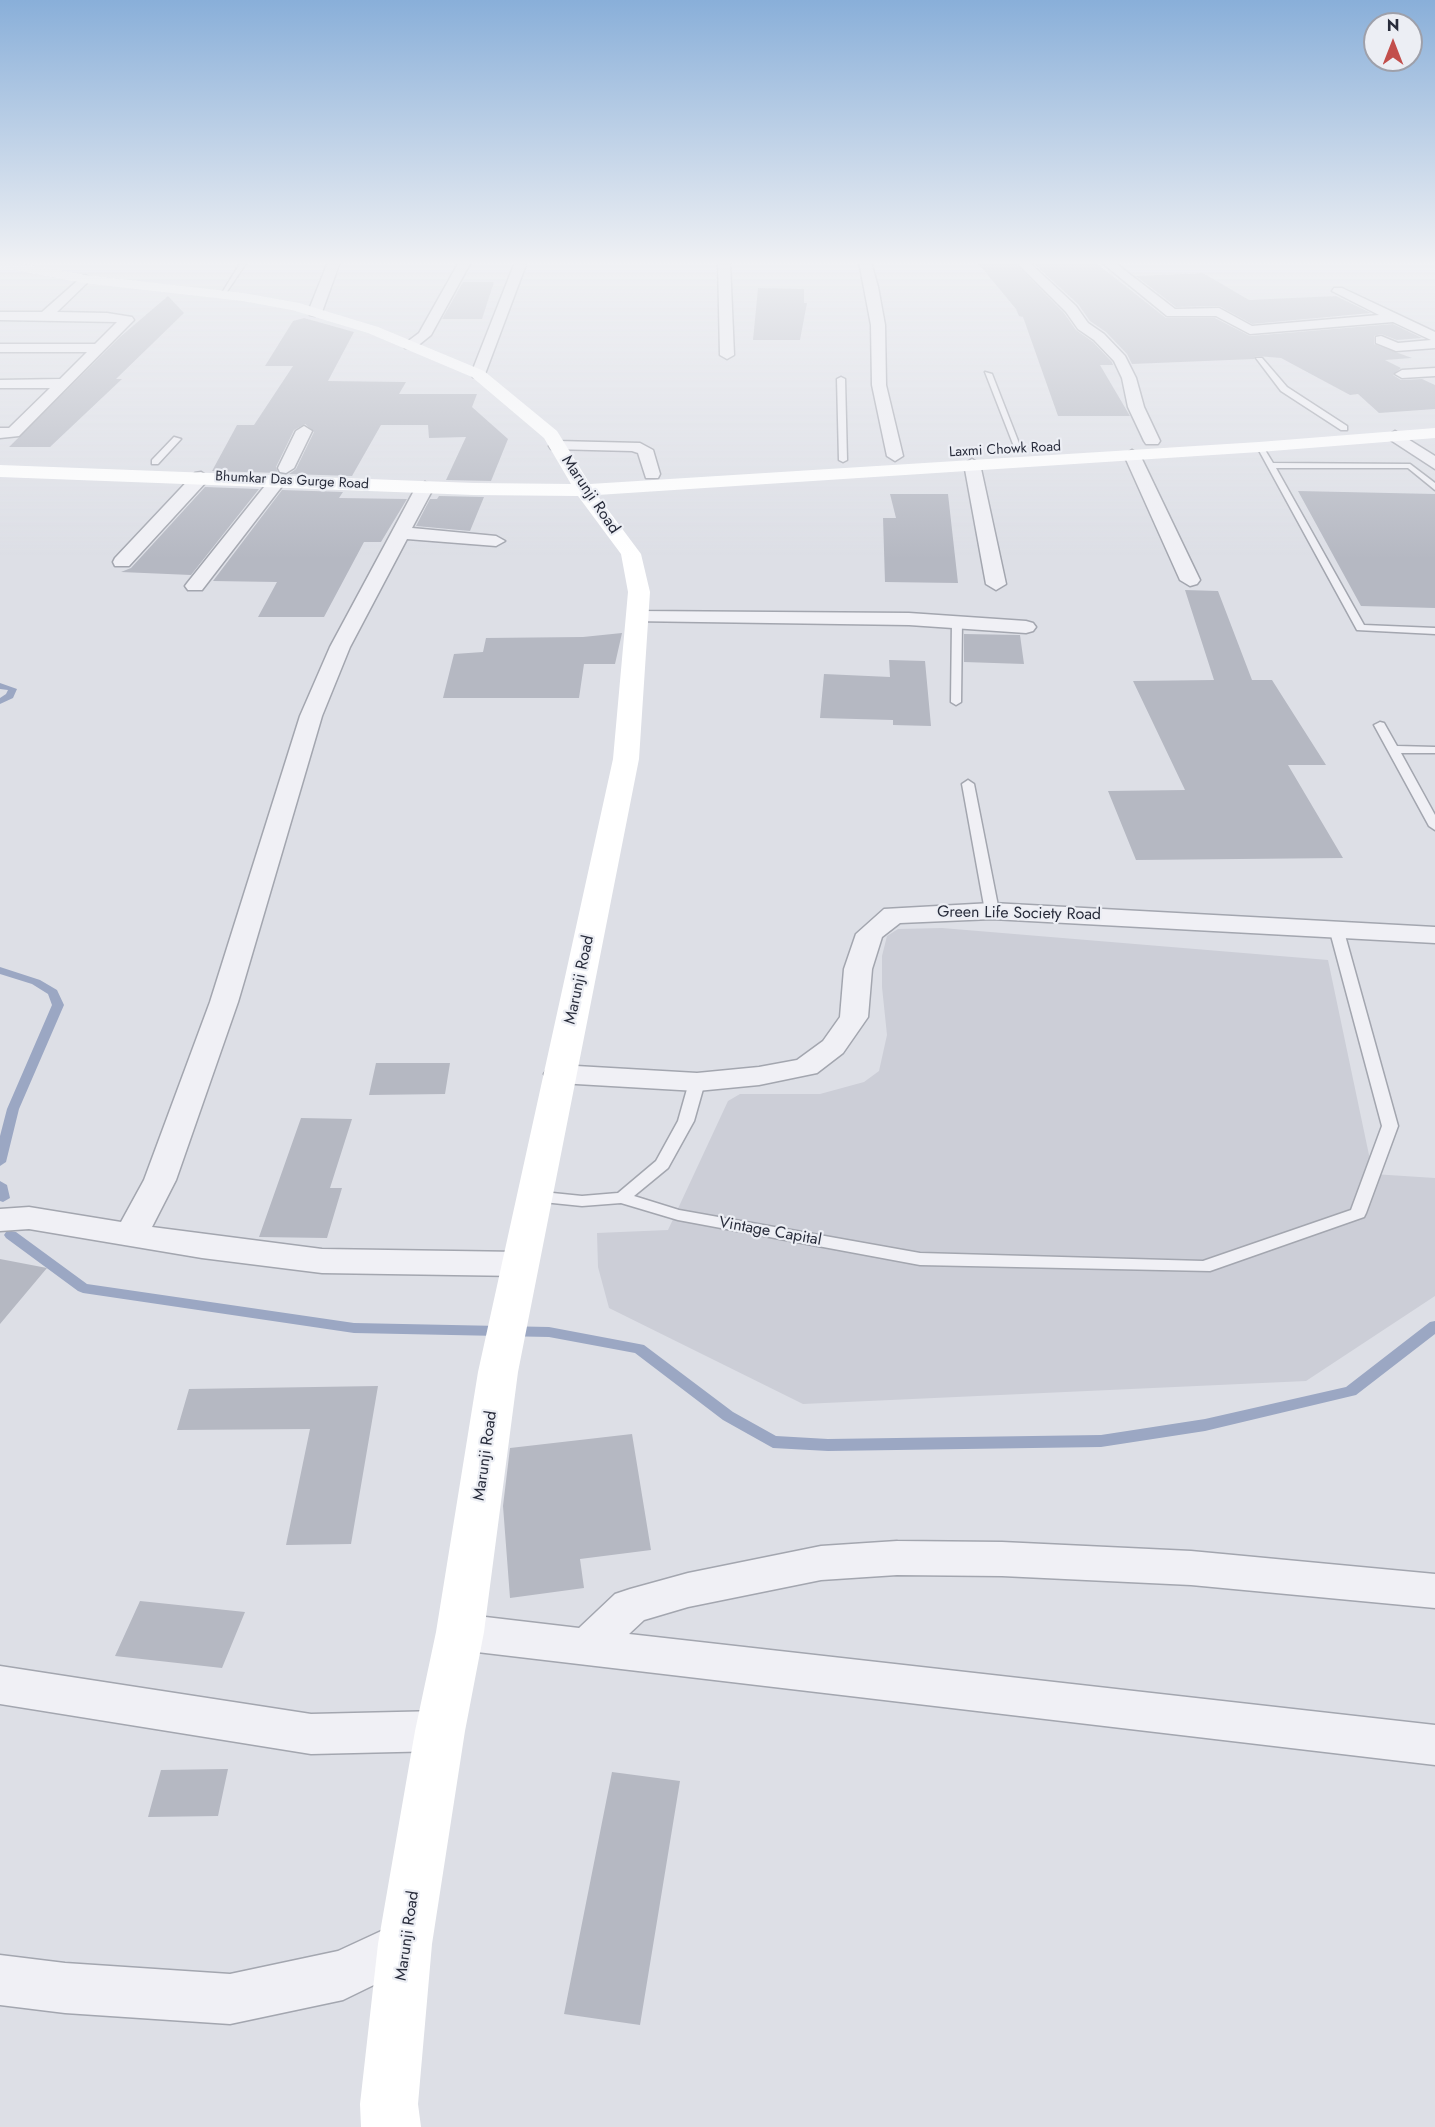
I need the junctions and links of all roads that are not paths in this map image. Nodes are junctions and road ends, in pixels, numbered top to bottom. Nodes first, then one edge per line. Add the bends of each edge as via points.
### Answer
1 (85, 361) edge
2 (448, 361) edge
3 (483, 361) edge
4 (879, 361) edge
5 (1121, 361) edge
6 (1260, 361) edge
7 (1435, 372) edge
8 (478, 374) junction
9 (988, 374) dead end
10 (1402, 374) dead end
11 (841, 379) dead end
12 (63, 383) junction
13 (0, 384) edge
14 (1435, 420) edge
15 (1344, 428) junction
16 (304, 431) dead end
17 (0, 433) edge
18 (1435, 433) edge
19 (1395, 436) junction
20 (177, 440) dead end
21 (1164, 445) junction
22 (557, 446) junction
23 (1259, 447) junction
24 (1019, 449) junction
25 (1132, 455) junction
26 (894, 456) junction
27 (0, 458) edge
28 (843, 460) junction
29 (155, 462) junction
30 (972, 464) junction
31 (1435, 464) edge
32 (1270, 465) junction
33 (0, 471) edge
34 (206, 471) junction
35 (652, 474) junction
36 (282, 475) junction
37 (580, 483) junction
38 (425, 487) junction
39 (1435, 487) edge
40 (402, 533) junction
41 (496, 541) dead end
42 (122, 562) dead end
43 (1190, 580) dead end
44 (996, 584) dead end
45 (195, 586) dead end
46 (638, 617) junction
47 (957, 621) junction
48 (1026, 627) dead end
49 (1435, 631) edge
50 (956, 702) dead end
51 (1380, 725) dead end
52 (1393, 749) junction
53 (1435, 750) edge
54 (968, 784) dead end
55 (1435, 826) edge
56 (992, 911) junction
57 (1336, 928) junction
58 (1435, 935) edge
59 (559, 1074) junction
60 (698, 1082) junction
61 (533, 1196) junction
62 (622, 1198) junction
63 (0, 1220) edge
64 (132, 1234) junction
65 (517, 1281) junction
66 (1435, 1592) edge
67 (460, 1632) junction
68 (587, 1648) junction
69 (0, 1685) edge
70 (440, 1731) junction
71 (1435, 1744) edge
72 (405, 1944) junction
73 (0, 1980) edge
74 (391, 2127) edge

1 - 12 street
2 - 8 main road, Marunji Road
3 - 8 street
4 - 26 street via 879,385
5 - 21 street via 1136,407
6 - 15 lane via 1284,389
7 - 10 street
8 - 22 main road, Marunji Road via 520,407
9 - 24 lane
11 - 28 lane
12 - 13 street
12 - 17 street via 13,433
14 - 15 main road, Laxmi Chowk Road
15 - 21 main road, Laxmi Chowk Road
16 - 36 street
18 - 19 main road, Laxmi Chowk Road
19 - 23 main road, Laxmi Chowk Road
19 - 31 street
20 - 29 lane
21 - 23 main road, Laxmi Chowk Road
21 - 24 main road, Laxmi Chowk Road
21 - 25 main road, Laxmi Chowk Road
22 - 35 street via 634,446 645,450
22 - 37 main road, Marunji Road
23 - 32 lane
24 - 26 main road, Laxmi Chowk Road
25 - 30 main road, Laxmi Chowk Road
25 - 43 street
26 - 28 main road, Laxmi Chowk Road
27 - 29 main road, Bhumkar Das Gurge Road
28 - 35 main road, Laxmi Chowk Road
29 - 34 main road, Bhumkar Das Gurge Road
30 - 37 main road, Laxmi Chowk Road
30 - 44 street
32 - 39 lane via 1410,466
32 - 49 lane via 1361,628
33 - 34 main road, Bhumkar Das Gurge Road
34 - 36 main road, Bhumkar Das Gurge Road
34 - 42 street
35 - 37 main road, Laxmi Chowk Road
36 - 37 main road, Bhumkar Das Gurge Road via 479,476
36 - 38 main road, Bhumkar Das Gurge Road
36 - 45 street
37 - 38 main road, Bhumkar Das Gurge Road
37 - 46 main road, Marunji Road via 631,554 639,592
38 - 40 street
40 - 41 street
40 - 64 street via 340,647 311,716 224,1002 160,1180
46 - 47 street
46 - 59 main road, Marunji Road via 626,759
47 - 48 street
47 - 50 lane
51 - 52 lane
52 - 53 lane
52 - 55 lane
54 - 56 lane
56 - 57 street, Green Life Society Road
56 - 60 street, Green Life Society Road via 893,915 870,934 858,969 854,1017 832,1047 806,1067
57 - 58 street, Green Life Society Road
57 - 62 lane, Vintage Capital via 1390,1126 1358,1213 1204,1267 920,1259 678,1215
59 - 60 street, Green Life Society Road
59 - 61 main road, Marunji Road
60 - 62 lane via 686,1121 662,1164
61 - 62 lane, Vintage Capital via 582,1201
61 - 65 main road, Marunji Road
63 - 64 street via 29,1218
64 - 65 street via 322,1262
65 - 67 main road, Marunji Road via 498,1372
66 - 68 street via 1191,1568 1013,1559 897,1558 821,1563 630,1606
67 - 68 street
67 - 70 main road, Marunji Road
68 - 71 street
69 - 70 street via 311,1734
70 - 72 main road, Marunji Road
72 - 73 street via 343,1975 230,1999
72 - 74 main road, Marunji Road via 389,2104

